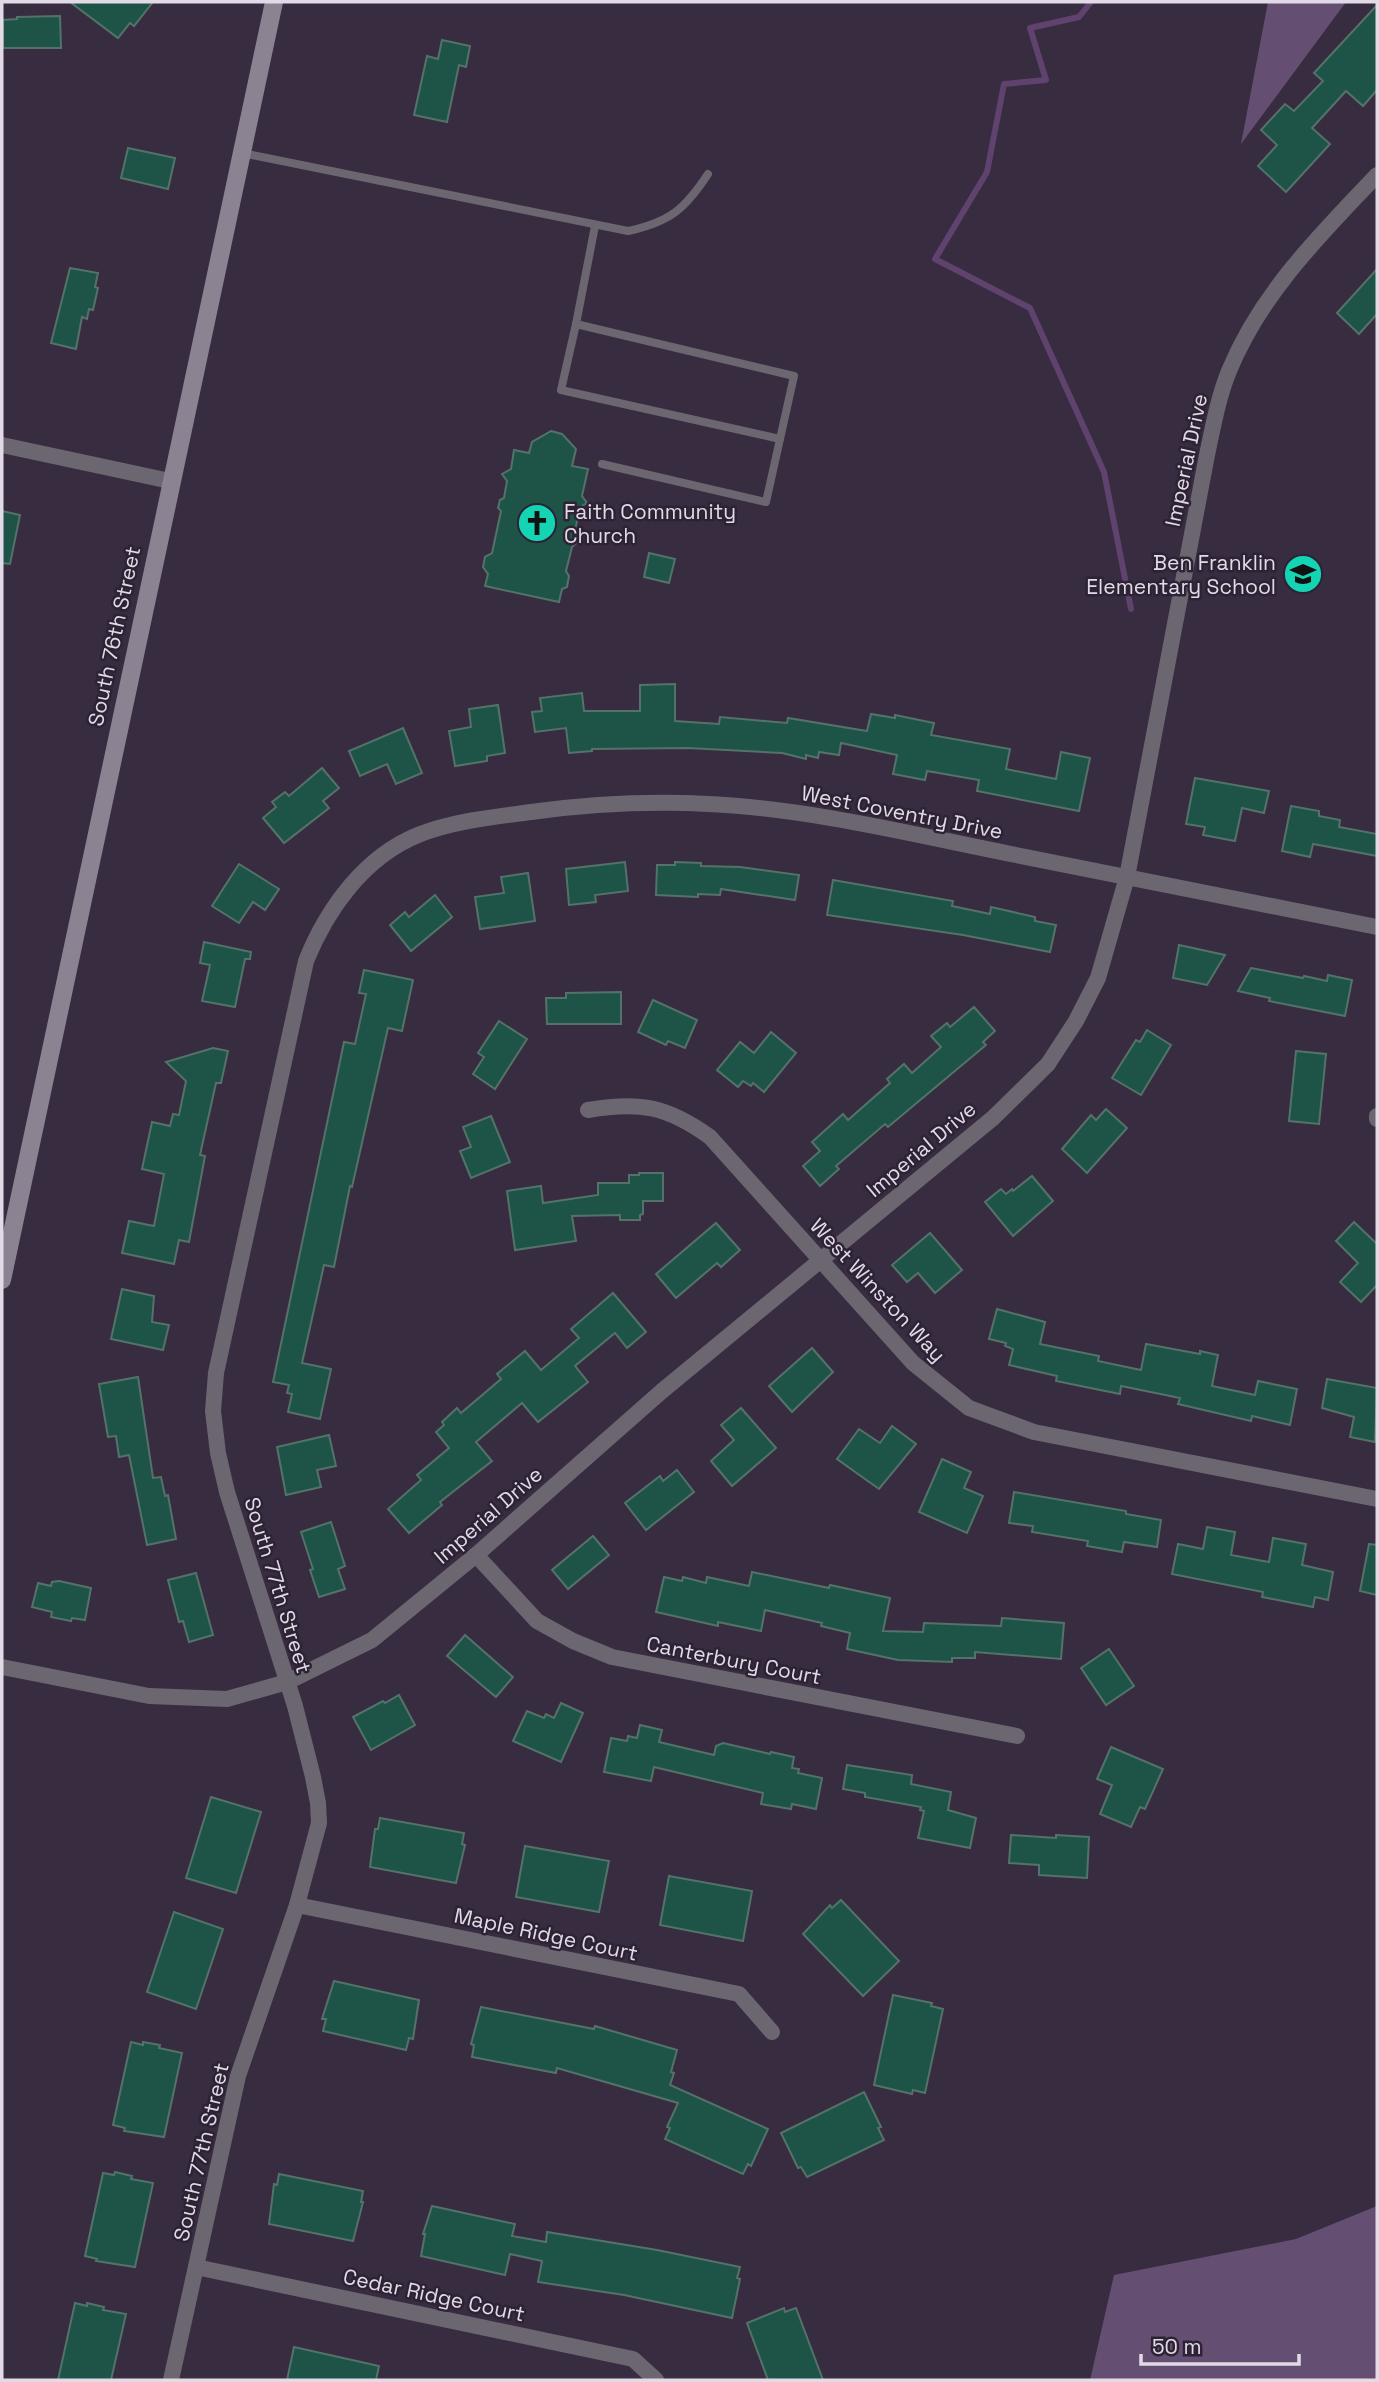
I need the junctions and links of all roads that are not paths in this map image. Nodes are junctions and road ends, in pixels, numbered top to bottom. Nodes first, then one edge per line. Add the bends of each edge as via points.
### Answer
1 (274, 2) edge
2 (242, 153) junction
3 (708, 174) dead end
4 (1377, 174) edge
5 (595, 226) junction
6 (576, 324) junction
7 (780, 439) junction
8 (2, 445) edge
9 (602, 464) dead end
10 (170, 481) junction
11 (416, 836) joint
12 (1127, 877) junction
13 (1377, 928) edge
14 (588, 1110) dead end
15 (820, 1260) junction
16 (2, 1280) edge
17 (1377, 1499) edge
18 (476, 1555) junction
19 (2, 1667) edge
20 (287, 1682) junction
21 (1017, 1736) dead end
22 (297, 1905) junction
23 (772, 2032) dead end
24 (196, 2267) junction
25 (171, 2380) edge
26 (656, 2380) edge

1 - 2 main road, South 76th Street
2 - 5 lane
2 - 10 main road, South 76th Street
3 - 5 lane via 692,200 650,226 628,231
4 - 12 street, Imperial Drive via 1282,279 1228,372 1207,455
5 - 6 lane
6 - 7 lane via 794,376
6 - 7 lane via 561,390
7 - 9 lane via 766,502
8 - 10 street
10 - 16 main road, South 76th Street
11 - 12 street, West Coventry Drive via 494,817 571,807 710,804 834,819
11 - 20 street, South 77th Street via 375,863 340,898 306,961 216,1373 213,1411 218,1453
12 - 13 street, West Coventry Drive
12 - 15 street, Imperial Drive via 1098,978 1048,1064 993,1118
14 - 15 street, West Winston Way via 620,1104 649,1107 691,1123 710,1137
15 - 17 street, West Winston Way via 913,1363 970,1408 1034,1432
15 - 18 street, Imperial Drive
18 - 20 street, Imperial Drive via 372,1640
18 - 21 street, Canterbury Court via 537,1621 612,1657
19 - 20 street, Imperial Drive via 149,1696 227,1699
20 - 22 street, South 77th Street via 319,1823
22 - 23 street, Maple Ridge Court via 739,1994
22 - 24 street, South 77th Street via 238,2076
24 - 25 street, South 77th Street
24 - 26 street, Cedar Ridge Court via 633,2359

